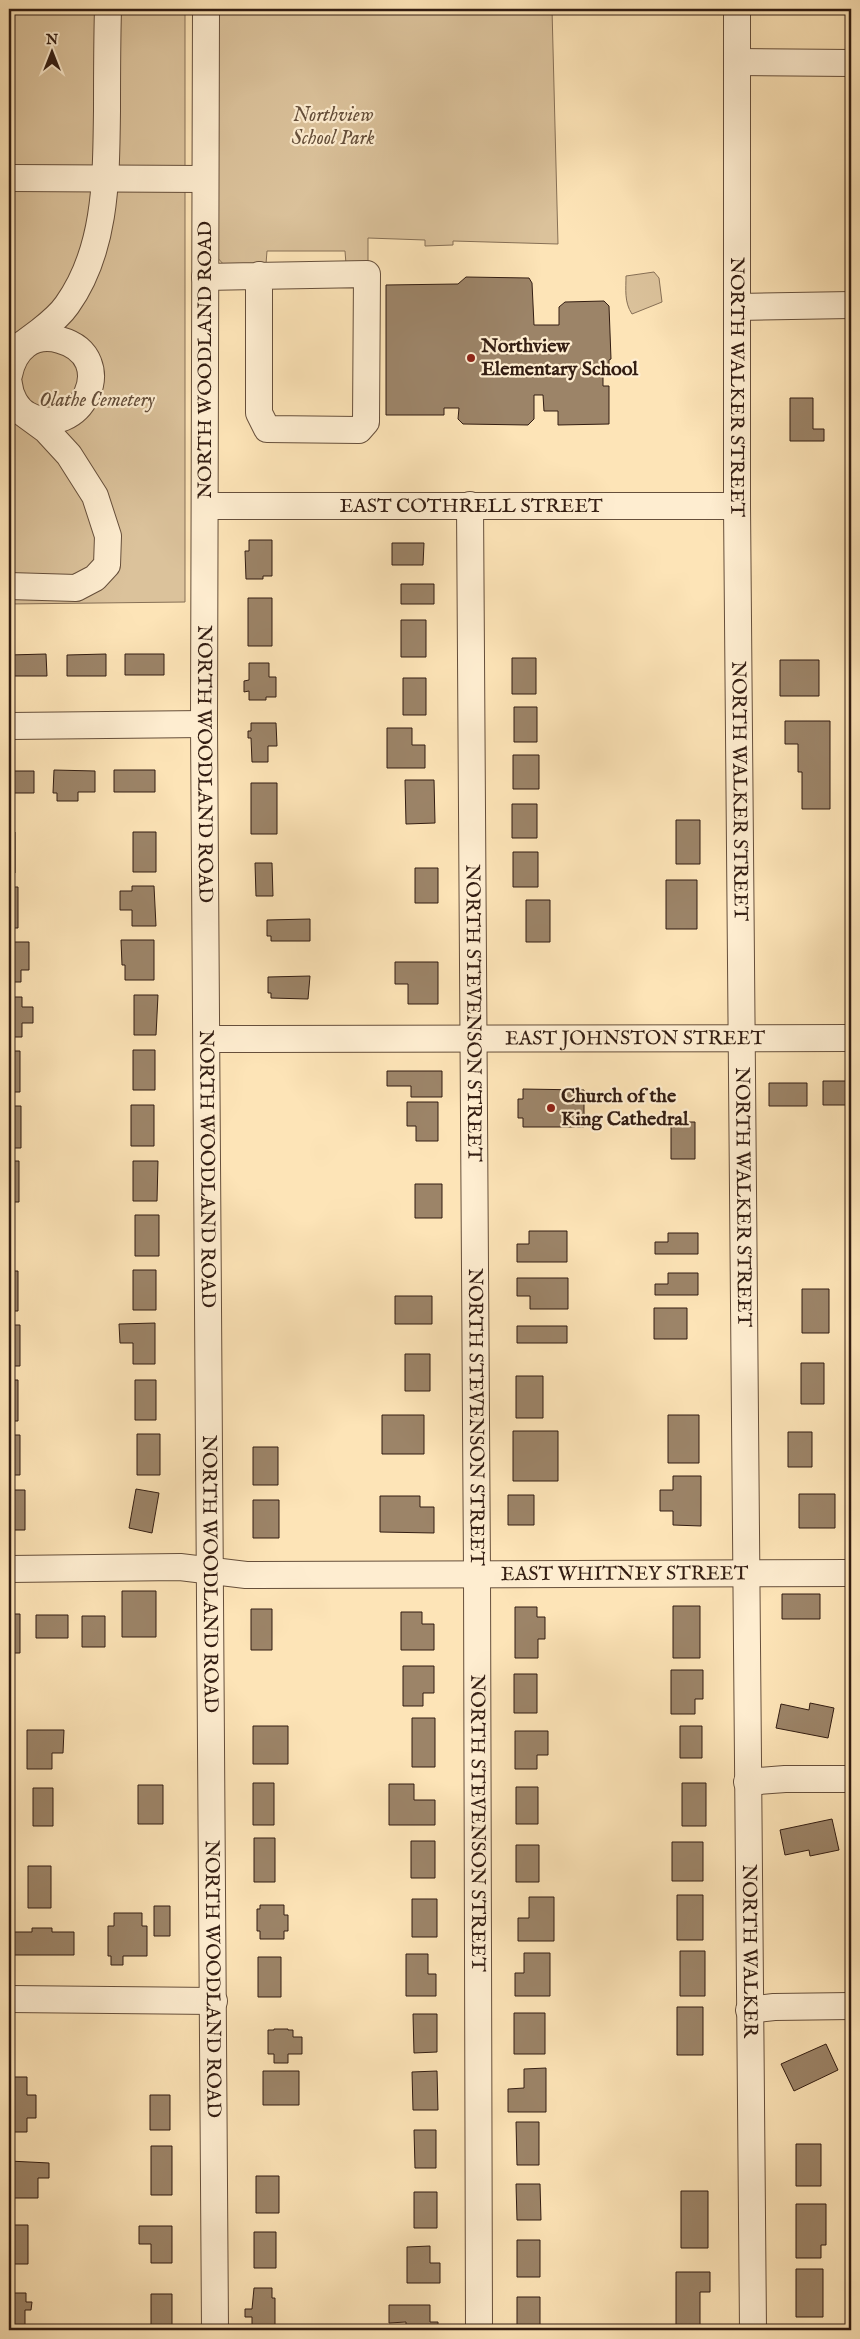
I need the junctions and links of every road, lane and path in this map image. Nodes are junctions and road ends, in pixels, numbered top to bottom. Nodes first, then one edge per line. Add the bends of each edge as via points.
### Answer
1 (108, 9) edge
2 (206, 9) edge
3 (737, 9) edge
4 (738, 62) junction
5 (851, 63) edge
6 (9, 178) edge
7 (106, 178) junction
8 (206, 179) junction
9 (259, 275) junction
10 (205, 277) junction
11 (851, 305) edge
12 (738, 307) junction
13 (17, 348) edge
14 (9, 375) edge
15 (9, 384) edge
16 (17, 408) edge
17 (470, 505) junction
18 (205, 506) junction
19 (737, 506) junction
20 (9, 586) edge
21 (204, 724) junction
22 (9, 726) edge
23 (474, 1038) junction
24 (742, 1038) junction
25 (851, 1038) edge
26 (207, 1039) junction
27 (9, 1568) edge
28 (210, 1571) junction
29 (745, 1573) junction
30 (851, 1573) edge
31 (477, 1574) junction
32 (851, 1779) edge
33 (747, 1782) junction
34 (9, 1999) edge
35 (214, 2001) junction
36 (851, 2006) edge
37 (750, 2010) junction
38 (215, 2330) edge
39 (479, 2330) edge
40 (753, 2330) edge

1 - 7 street
2 - 8 street, NORTH WOODLAND ROAD
3 - 4 street, NORTH WALKER STREET
4 - 5 street
4 - 12 street, NORTH WALKER STREET
6 - 7 street
7 - 8 street
7 - 13 street via 102,216 87,267 66,306
8 - 10 street, NORTH WOODLAND ROAD
9 - 9 street via 367,274 366,422 359,430 267,429 259,413
9 - 10 street
10 - 18 street, NORTH WOODLAND ROAD
11 - 12 street
12 - 19 street, NORTH WALKER STREET
13 - 14 street
13 - 16 street via 40,338 68,342 80,350 92,374 85,399 65,417 51,422 37,420
15 - 16 street
16 - 20 street via 46,430 69,455 95,496 108,536 107,565 95,578 76,588
17 - 18 street, EAST COTHRELL STREET
17 - 19 street, EAST COTHRELL STREET
17 - 23 street, NORTH STEVENSON STREET
18 - 21 street, NORTH WOODLAND ROAD
19 - 24 street, NORTH WALKER STREET
21 - 22 street
21 - 26 street, NORTH WOODLAND ROAD
23 - 24 street, EAST JOHNSTON STREET
23 - 26 street, EAST JOHNSTON STREET
23 - 31 street, NORTH STEVENSON STREET
24 - 25 street, EAST JOHNSTON STREET
24 - 29 street, NORTH WALKER STREET
26 - 28 street, NORTH WOODLAND ROAD
27 - 28 street, EAST WHITNEY STREET via 180,1567
28 - 31 street, EAST WHITNEY STREET via 246,1575
28 - 35 street, NORTH WOODLAND ROAD
29 - 30 street, EAST WHITNEY STREET
29 - 31 street, EAST WHITNEY STREET
29 - 33 street, NORTH WALKER
31 - 39 street, NORTH STEVENSON STREET
32 - 33 street
33 - 37 street, NORTH WALKER
34 - 35 street
35 - 38 street, NORTH WOODLAND ROAD
36 - 37 street via 774,2006
37 - 40 street, NORTH WALKER

